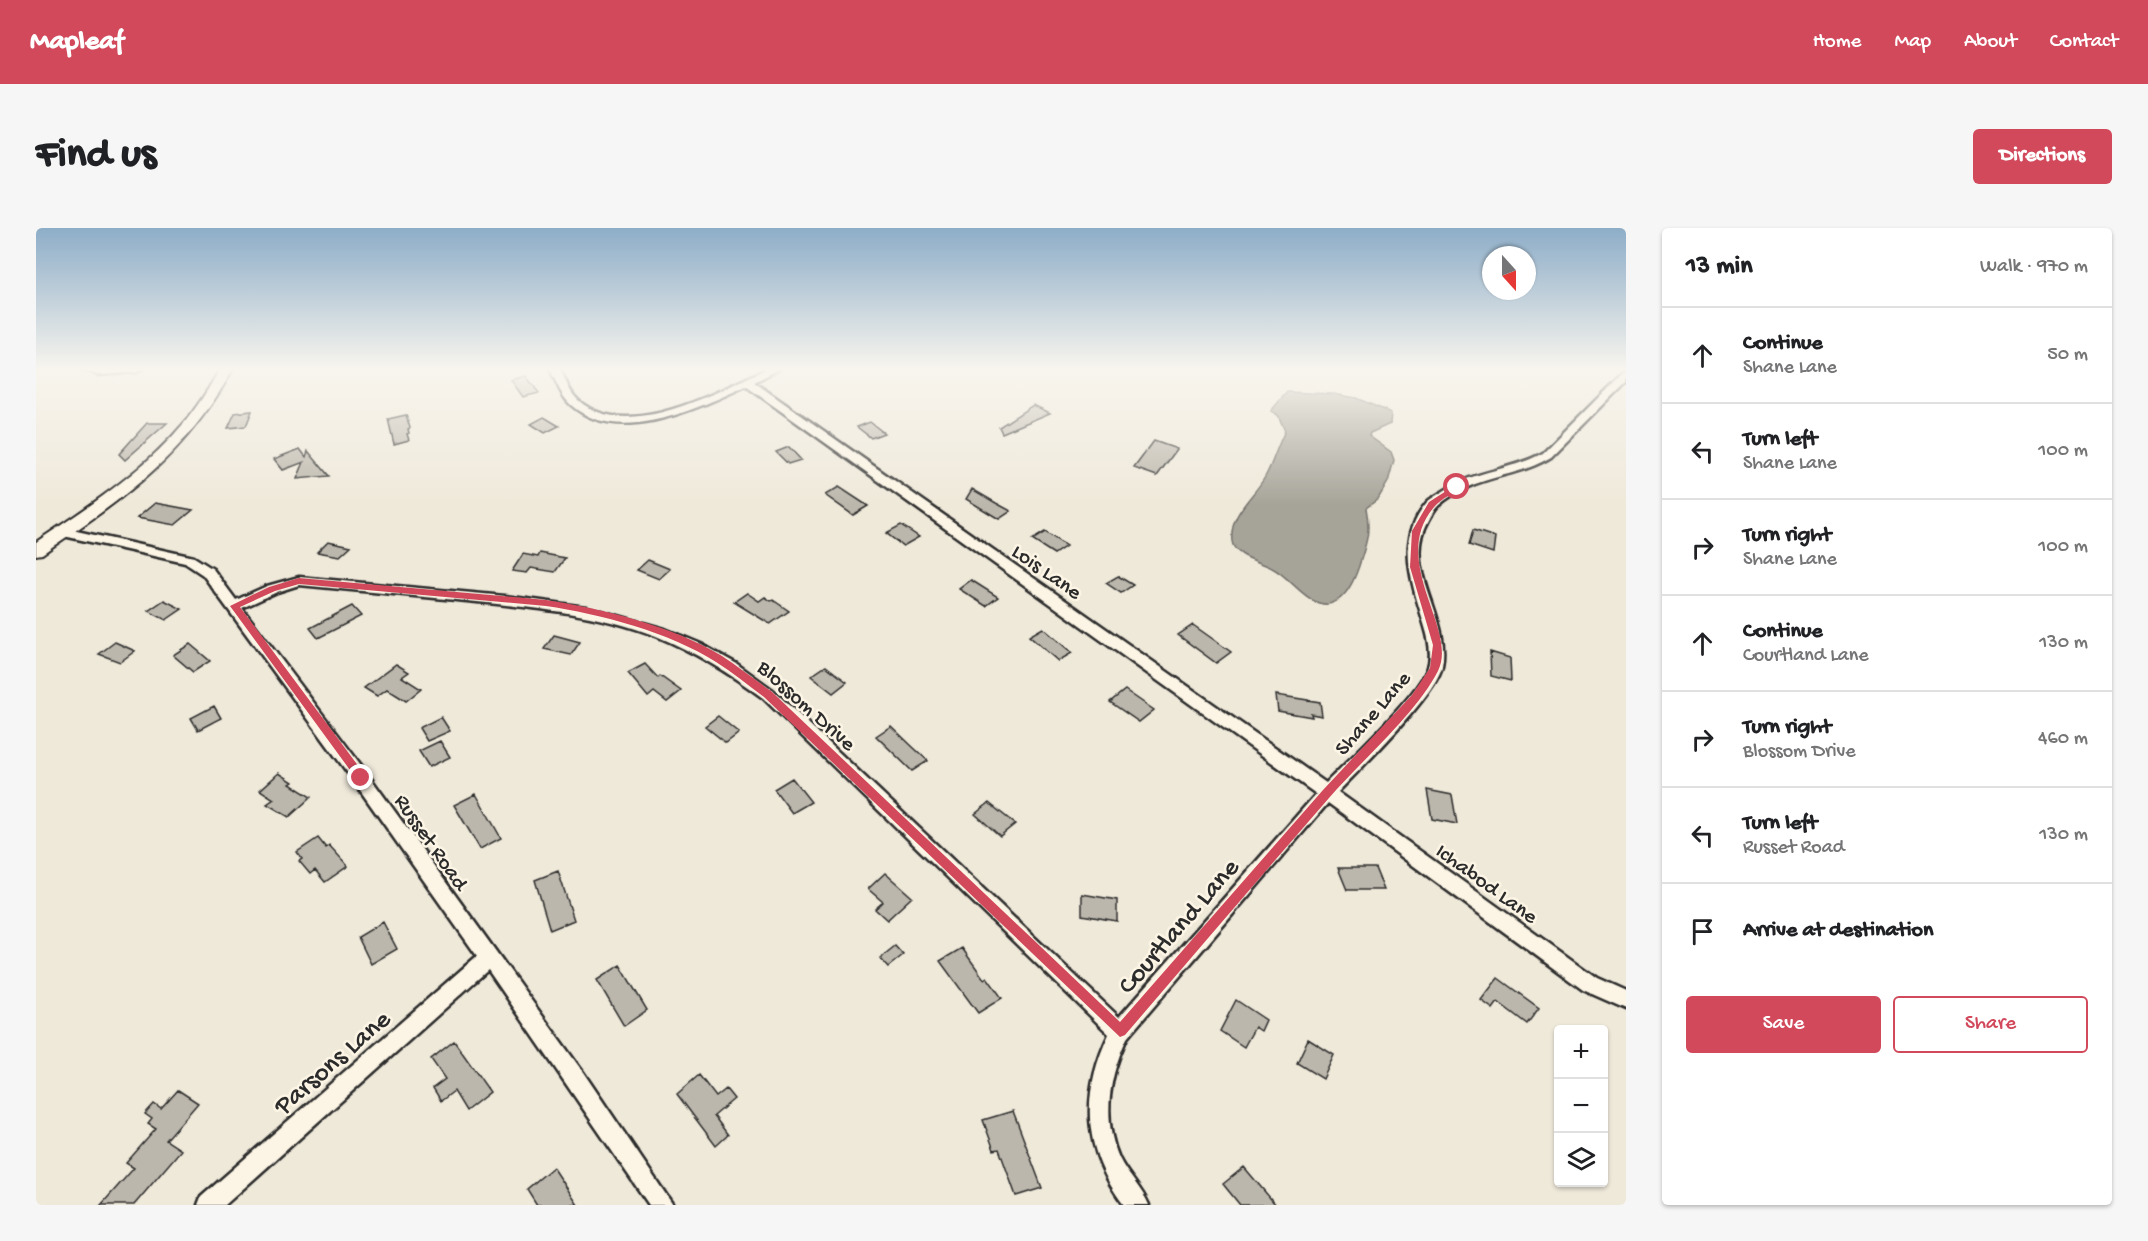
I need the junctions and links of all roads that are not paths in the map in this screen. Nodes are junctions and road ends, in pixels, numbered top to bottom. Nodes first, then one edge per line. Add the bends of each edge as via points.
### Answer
1 (198, 415) edge
2 (595, 415) edge
3 (668, 415) edge
4 (793, 415) edge
5 (1586, 415) edge
6 (63, 532) junction
7 (36, 550) edge
8 (235, 606) junction
9 (1327, 793) junction
10 (488, 958) junction
11 (1626, 1000) edge
12 (1120, 1031) junction
13 (209, 1205) edge
14 (662, 1205) edge
15 (1138, 1205) edge

1 - 6 street via 166,454
2 - 3 street via 622,422
4 - 9 street, Lois Lane
5 - 9 street, Shane Lane via 1535,462 1481,476 1432,504 1416,531 1414,567 1437,645 1435,668 1416,698
6 - 7 street
6 - 8 street, Russet Road via 189,560 208,572
8 - 10 street, Russet Road
8 - 12 street, Blossom Drive via 289,583 322,583 578,608 655,629 698,648 768,694
9 - 11 street, Ichabod Lane via 1590,984
9 - 12 street, Courtland Lane
10 - 13 street, Parsons Lane
10 - 14 street, Russet Road
12 - 15 street, Courtland Lane via 1109,1051 1100,1088 1100,1130 1110,1162

